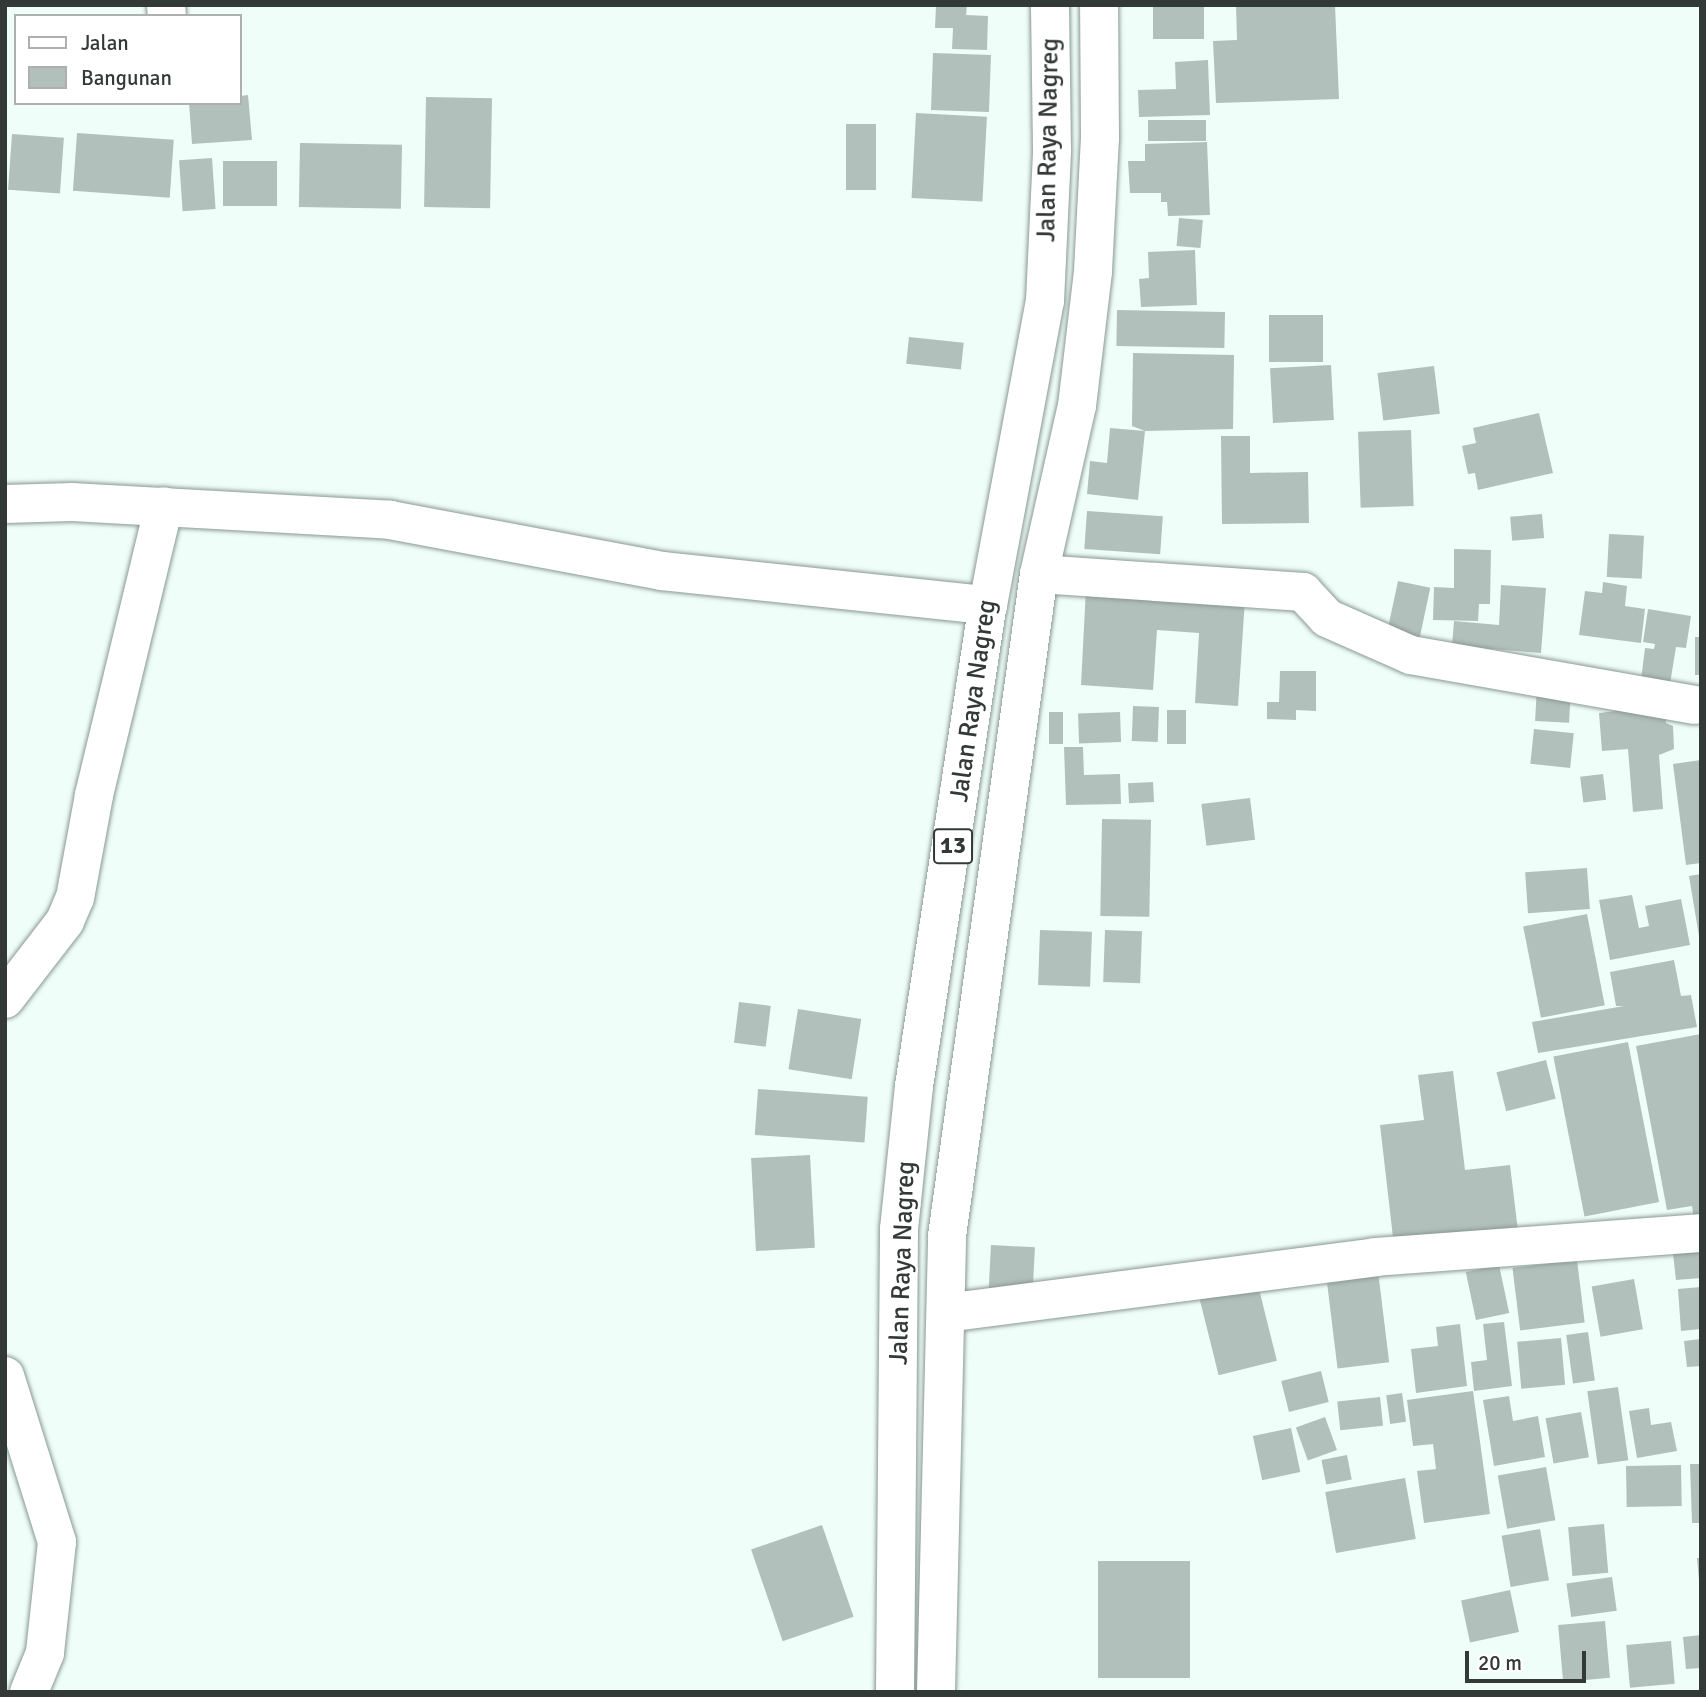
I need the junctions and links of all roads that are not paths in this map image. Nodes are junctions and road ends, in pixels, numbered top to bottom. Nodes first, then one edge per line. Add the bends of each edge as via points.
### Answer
1 (1050, 5) edge
2 (1099, 5) edge
3 (5, 504) edge
4 (164, 506) junction
5 (1040, 574) junction
6 (988, 606) junction
7 (1695, 705) dead end
8 (5, 999) edge
9 (1701, 1233) edge
10 (946, 1313) junction
11 (5, 1376) edge
12 (29, 1692) edge
13 (895, 1692) edge
14 (936, 1692) edge

1 - 6 main road, Jalan Raya Nagreg / 13 via 1052,150 1045,301
2 - 5 main road, Jalan Raya Nagreg / 13 via 1100,138 1093,271 1077,407
3 - 4 main road
4 - 6 main road via 390,520 662,571
4 - 8 main road via 94,795 75,898 65,921
5 - 7 main road via 1303,592 1327,618 1411,655
5 - 10 main road, Jalan Raya Nagreg / 13 via 947,1236
6 - 13 main road, Jalan Raya Nagreg / 13 via 914,1086 899,1229
9 - 10 main road via 1375,1257
10 - 14 main road, Jalan Raya Nagreg / 13
11 - 12 main road via 57,1542 45,1653

